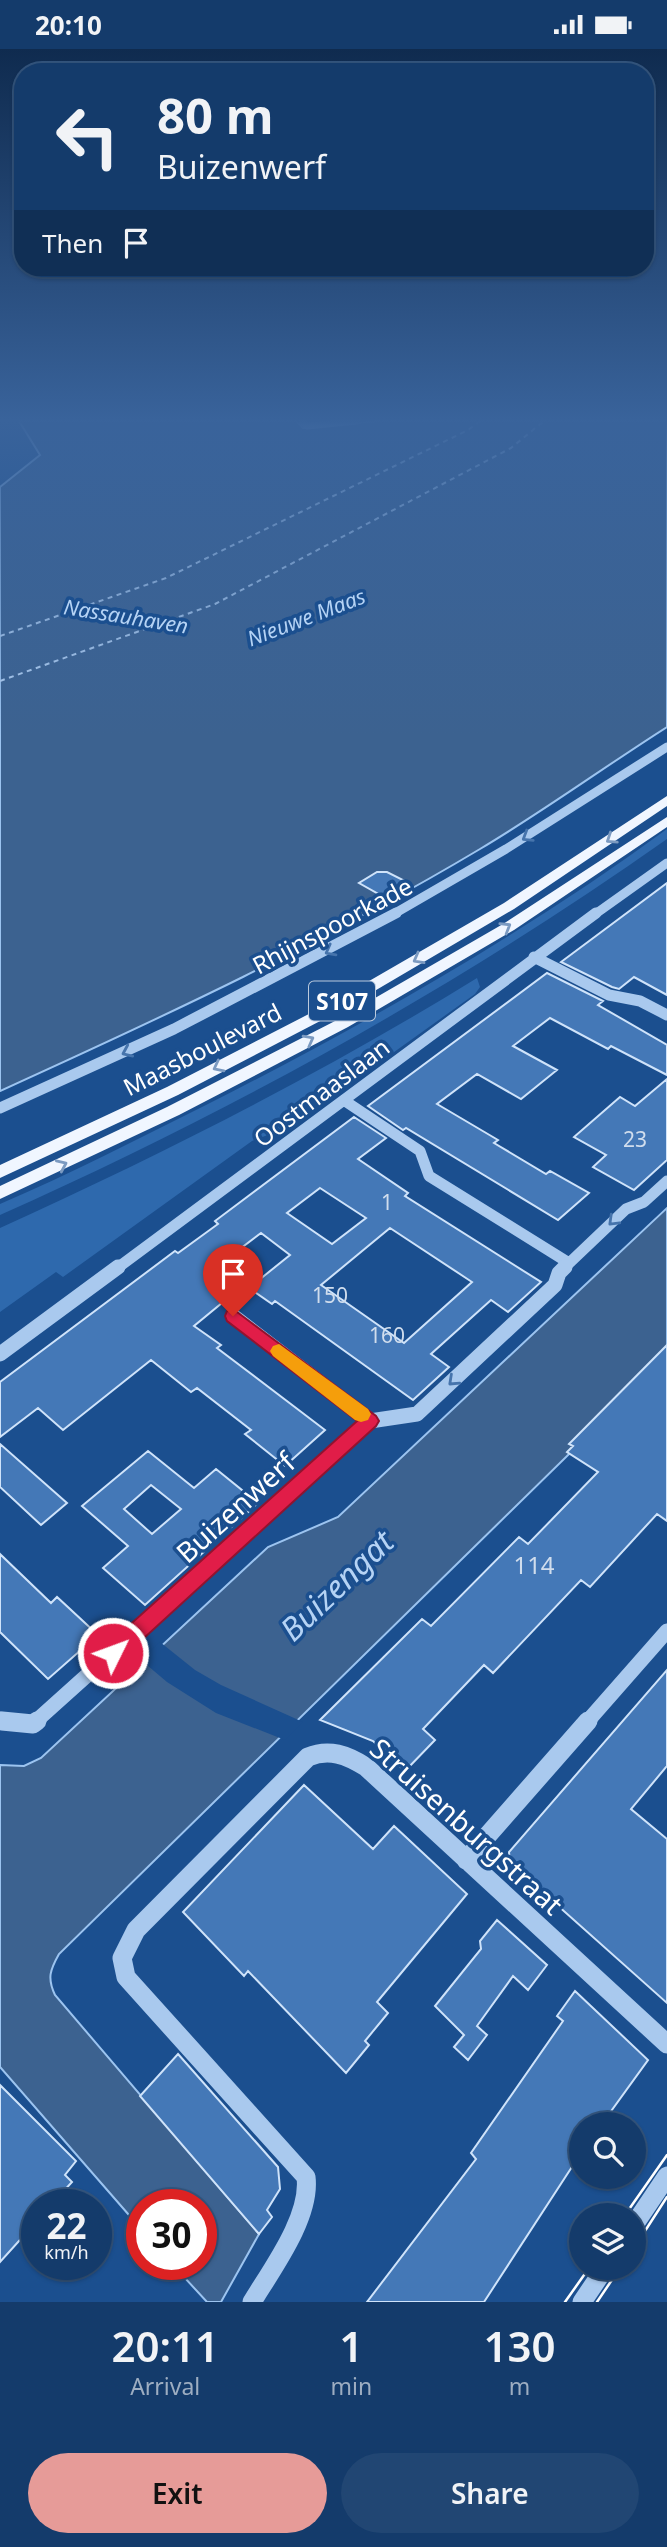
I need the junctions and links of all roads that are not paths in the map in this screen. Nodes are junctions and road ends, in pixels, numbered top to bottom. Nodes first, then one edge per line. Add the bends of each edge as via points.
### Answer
1 (667, 747) edge
2 (667, 800) edge
3 (667, 821) edge
4 (665, 866) edge
5 (534, 957) junction
6 (667, 1016) edge
7 (345, 1101) junction
8 (0, 1108) edge
9 (0, 1173) edge
10 (667, 1181) edge
11 (0, 1193) edge
12 (569, 1263) junction
13 (233, 1316) dead end
14 (0, 1354) edge
15 (370, 1421) junction
16 (667, 1631) edge
17 (0, 1719) edge
18 (466, 1860) junction
19 (667, 2044) edge
20 (667, 2176) edge
21 (646, 2207) edge
22 (597, 2280) edge
23 (251, 2302) edge
24 (582, 2302) edge

1 -> 8 street, Rhijnspoorkade via 458,880 321,956 171,1032
2 -> 9 main road, Maasboulevard / S107 via 429,954 180,1087
11 -> 3 main road, Maasboulevard / S107 via 157,1119 400,990 543,905
4 - 5 street, Oostmaaslaan
5 - 6 street via 609,995 640,1002
5 - 7 street, Oostmaaslaan
7 - 12 street via 420,1151 429,1175
7 - 14 street, Oostmaaslaan
10 -> 12 street via 644,1202 626,1209
12 -> 15 street via 555,1285 417,1414
13 - 15 street
15 - 17 street, Buizenwerf via 33,1724
16 - 18 street
18 - 19 street, Struisenburgstraat
18 - 23 street, Struisenburgstraat via 357,1761 332,1752 314,1753 136,1930 122,1953 125,1977 310,2185 303,2210
20 - 21 street
22 - 24 street

